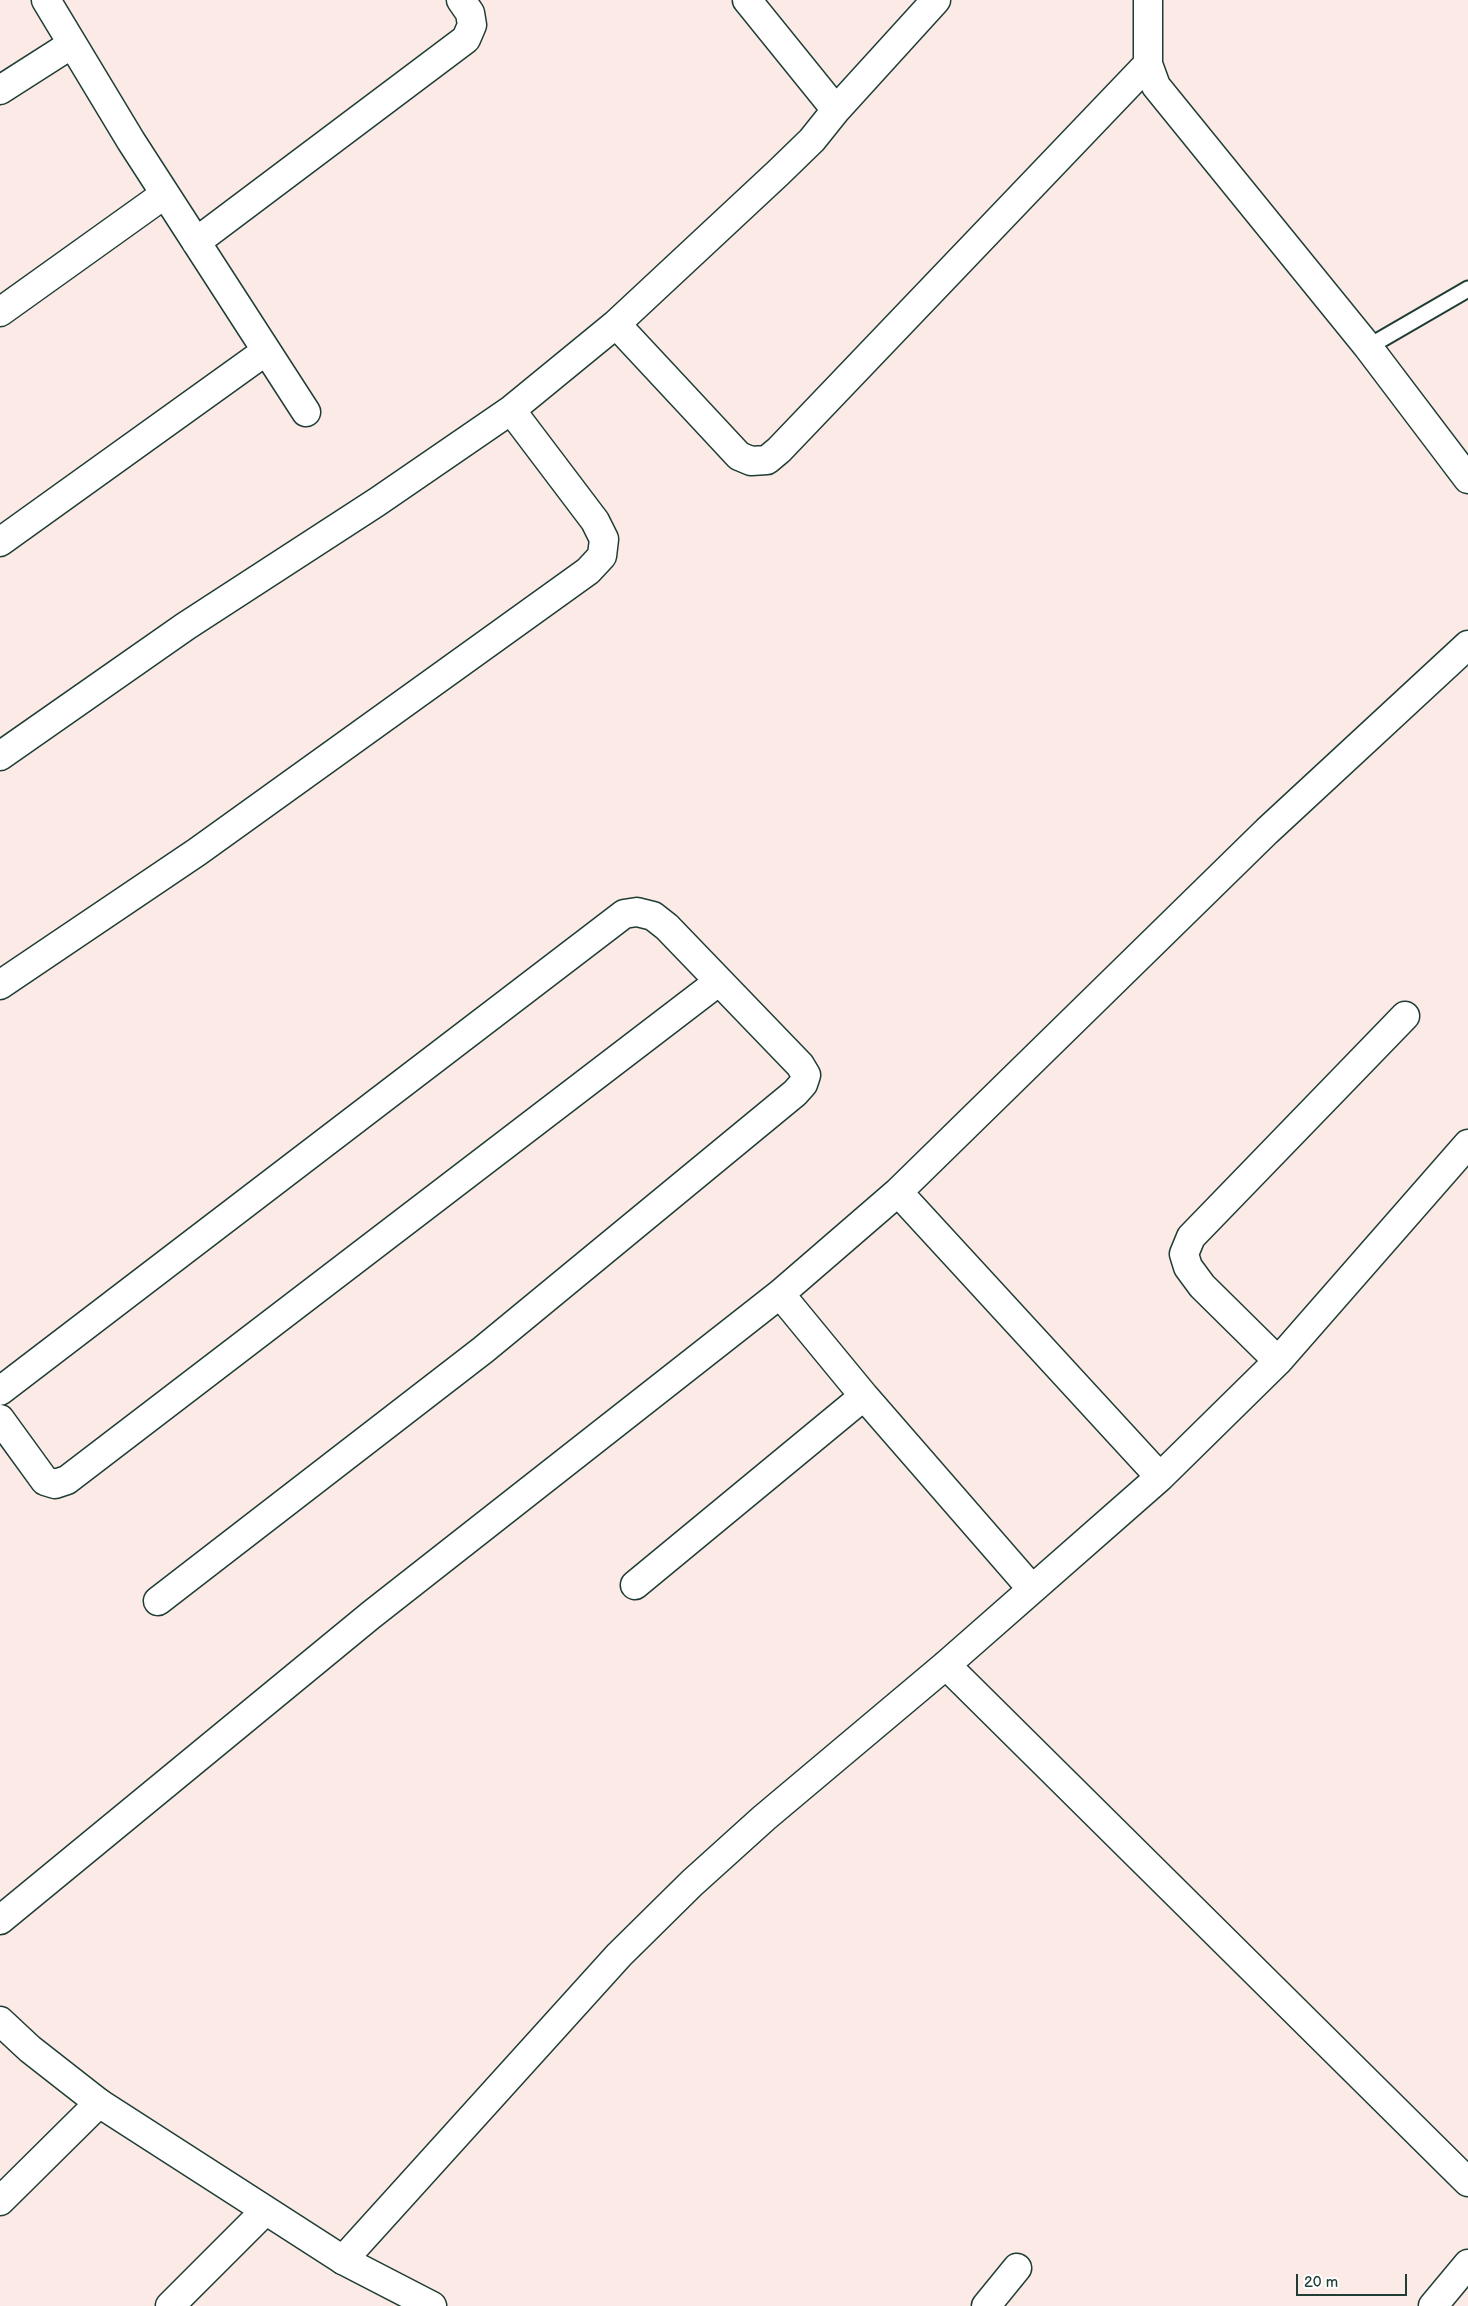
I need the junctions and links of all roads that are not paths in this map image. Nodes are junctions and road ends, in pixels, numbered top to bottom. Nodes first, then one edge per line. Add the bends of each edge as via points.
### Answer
1 (46, 0) edge
2 (461, 0) edge
3 (747, 0) edge
4 (936, 0) edge
5 (1148, 0) edge
6 (72, 44) junction
7 (1148, 64) junction
8 (0, 90) edge
9 (836, 110) junction
10 (165, 194) junction
11 (196, 242) junction
12 (1468, 289) edge
13 (0, 312) edge
14 (616, 324) junction
15 (1368, 348) junction
16 (266, 351) junction
17 (511, 410) junction
18 (306, 412) dead end
19 (1468, 479) edge
20 (0, 542) edge
21 (1468, 645) edge
22 (0, 756) edge
23 (718, 982) junction
24 (0, 985) edge
25 (1405, 1016) dead end
26 (1465, 1153) edge
27 (898, 1192) junction
28 (780, 1294) junction
29 (1278, 1360) junction
30 (0, 1391) edge
31 (864, 1396) junction
32 (0, 1419) edge
33 (1160, 1477) junction
34 (635, 1585) dead end
35 (1032, 1589) junction
36 (158, 1601) dead end
37 (946, 1665) junction
38 (0, 1920) edge
39 (0, 2021) edge
40 (99, 2103) junction
41 (1468, 2182) edge
42 (0, 2201) edge
43 (265, 2211) junction
44 (343, 2260) junction
45 (1468, 2264) edge
46 (1017, 2268) dead end
47 (170, 2306) edge
48 (432, 2306) edge
49 (986, 2306) edge
50 (1433, 2306) edge

1 - 6 street
2 - 11 street via 470,13 472,25 466,38
3 - 9 street
4 - 9 street
5 - 7 street
6 - 8 street
6 - 10 street
7 - 14 street via 767,460 751,461 739,456
7 - 15 street via 1156,86
9 - 14 street via 812,140
10 - 11 street
10 - 13 street
11 - 16 street
12 - 15 lane
14 - 17 street
15 - 19 street
16 - 18 street
16 - 20 street
17 - 22 street via 186,626
17 - 24 street via 595,521 604,539 602,556 588,571 196,852
21 - 27 street via 1267,831
23 - 30 street via 653,916 636,912 624,914
23 - 32 street via 67,1480 55,1484 45,1481
23 - 36 street via 800,1066 806,1075 795,1093 483,1350
25 - 29 street via 1191,1237 1184,1254 1188,1267 1202,1286
26 - 29 street
27 - 28 street
27 - 33 street
28 - 31 street
28 - 38 street via 371,1615
29 - 33 street
31 - 34 street
31 - 35 street
33 - 35 street
35 - 37 street
37 - 41 street
37 - 44 street via 764,1818 619,1955
39 - 40 street
40 - 42 street
40 - 43 street
43 - 44 street
43 - 47 street
44 - 48 street
45 - 50 street
46 - 49 street

